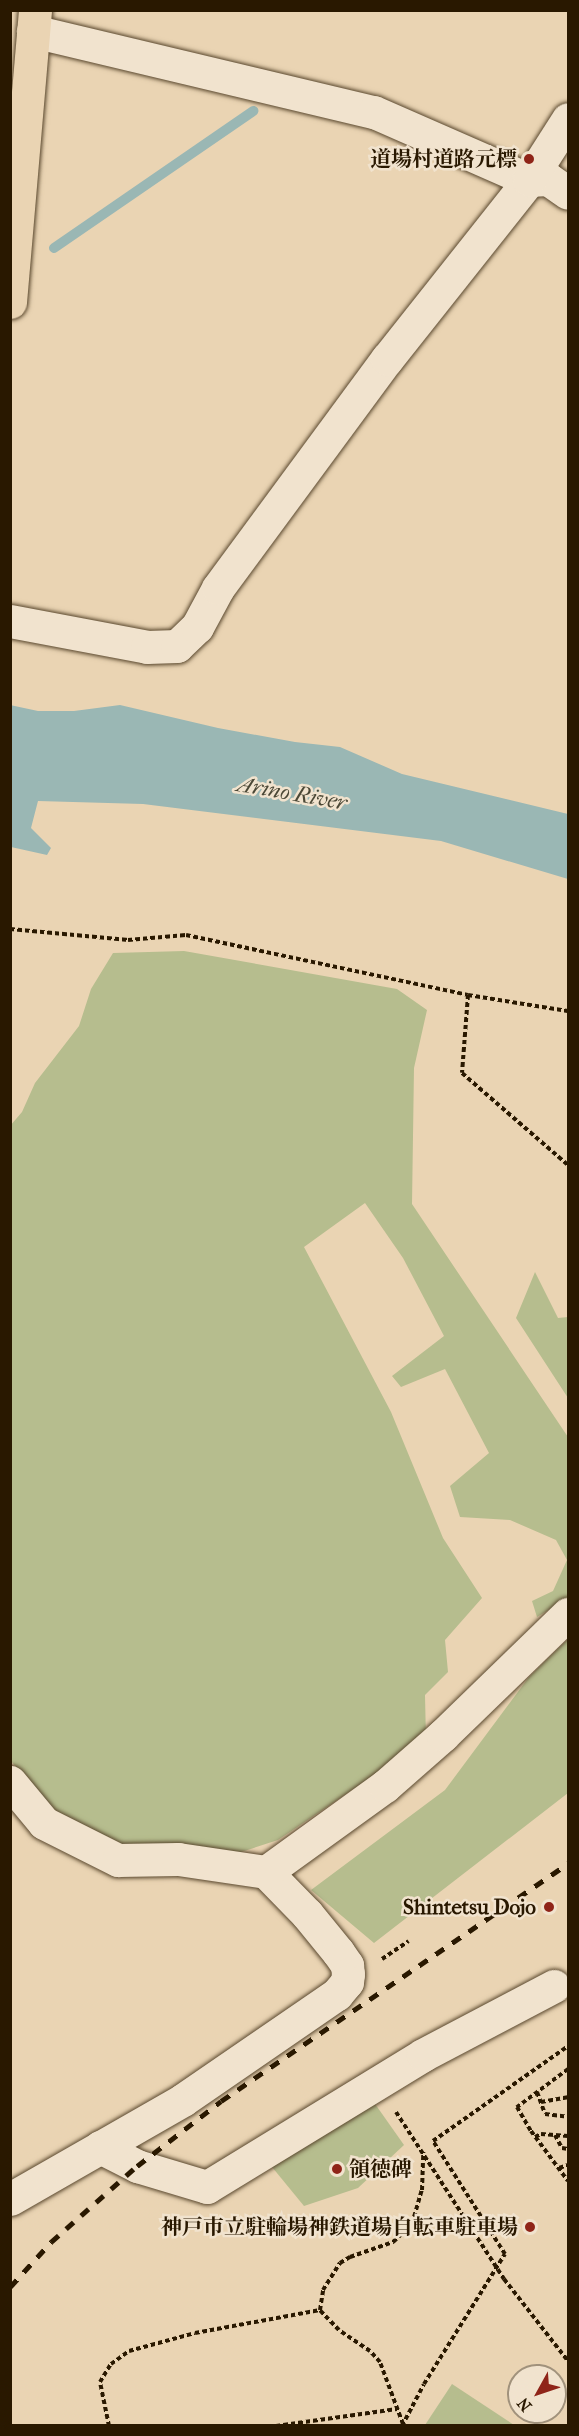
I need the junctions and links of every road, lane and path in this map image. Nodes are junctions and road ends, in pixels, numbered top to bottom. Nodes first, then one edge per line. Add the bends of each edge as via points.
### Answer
1 (26, 23) edge
2 (568, 119) edge
3 (529, 180) junction
4 (568, 193) edge
5 (10, 302) edge
6 (10, 621) edge
7 (10, 929) edge
8 (468, 995) junction
9 (568, 1011) edge
10 (568, 1165) edge
11 (568, 1614) edge
12 (10, 1782) edge
13 (266, 1872) junction
14 (554, 1986) dead end
15 (568, 2046) edge
16 (568, 2069) edge
17 (377, 2084) junction
18 (537, 2092) junction
19 (568, 2097) edge
20 (541, 2102) junction
21 (568, 2117) edge
22 (555, 2135) junction
23 (568, 2136) edge
24 (535, 2137) junction
25 (100, 2147) junction
26 (568, 2149) edge
27 (423, 2152) junction
28 (568, 2165) edge
29 (559, 2168) junction
30 (568, 2181) edge
31 (10, 2199) edge
32 (496, 2266) junction
33 (320, 2310) junction
34 (568, 2361) edge
35 (398, 2409) junction
36 (403, 2425) edge
37 (109, 2426) edge
38 (276, 2426) edge

1 - 3 street via 375,112
1 - 5 main road
2 - 3 street
3 - 4 street via 548,179
3 - 6 street via 373,377 218,588 197,627 177,646 147,647
7 - 8 path via 128,940 186,934
8 - 9 path
8 - 10 path via 462,1073
11 - 13 street via 385,1786
12 - 13 street via 44,1823 118,1860 178,1859
13 - 25 street via 338,1952 346,1965 347,1982 337,1994 183,2100
14 - 17 street via 423,2055
15 - 32 path via 433,2141 505,2254
16 - 18 path
17 - 25 street via 207,2187 137,2166
17 - 27 path
18 - 20 path
18 - 24 path via 517,2107
19 - 20 path
20 - 21 path via 545,2114
22 - 23 path
22 - 24 path
22 - 26 path via 562,2148
24 - 29 path
25 - 31 street
27 - 32 path
27 - 33 path via 422,2190 412,2224 393,2242 340,2264 323,2290
28 - 29 path
29 - 30 path
32 - 34 path
32 - 36 path
33 - 35 path via 380,2362
33 - 37 path via 195,2333 129,2351 111,2364 100,2382
35 - 36 path
35 - 38 path

